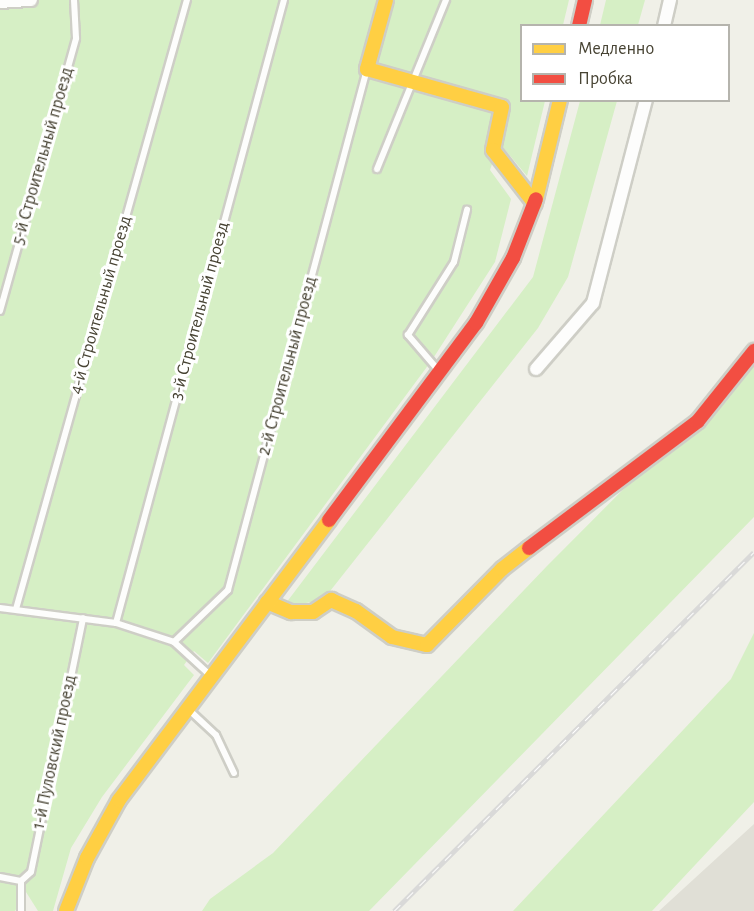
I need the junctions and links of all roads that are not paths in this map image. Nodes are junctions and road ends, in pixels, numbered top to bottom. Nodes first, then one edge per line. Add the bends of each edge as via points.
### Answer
1 (31, 0) edge
2 (74, 0) edge
3 (187, 0) edge
4 (284, 0) edge
5 (386, 0) edge
6 (446, 0) edge
7 (585, 0) edge
8 (670, 0) edge
9 (0, 2) edge
10 (579, 24) edge
11 (664, 24) edge
12 (367, 69) junction
13 (411, 81) junction
14 (561, 102) edge
15 (645, 102) edge
16 (377, 169) dead end
17 (536, 204) junction
18 (467, 210) dead end
19 (0, 311) edge
20 (754, 351) edge
21 (536, 369) dead end
22 (440, 372) junction
23 (267, 602) junction
24 (0, 608) edge
25 (16, 609) junction
26 (83, 618) junction
27 (116, 622) junction
28 (174, 642) junction
29 (212, 676) junction
30 (187, 709) junction
31 (234, 773) dead end
32 (0, 877) edge
33 (21, 881) junction
34 (22, 909) edge
35 (67, 911) edge

1 - 9 street
2 - 19 lane, 5-й Строительный проезд via 76,38
3 - 25 lane, 4-й Строительный проезд
4 - 27 lane, 3-й Строительный проезд
5 - 12 main road
6 - 13 lane
7 - 10 main road
8 - 11 street
12 - 13 main road
12 - 28 lane, 2-й Строительный проезд via 228,590
13 - 16 lane
13 - 17 main road via 502,107 493,150
14 - 17 main road
15 - 21 street via 593,303
17 - 22 main road via 513,258 476,323
18 - 22 lane via 454,262 408,335
20 - 23 main road via 698,421 502,569 427,645 392,637 356,611 331,600 313,612 291,612
22 - 23 main road
23 - 29 main road
24 - 25 lane
25 - 26 lane
26 - 27 lane
26 - 33 lane, 1-й Пуловский проезд via 31,872
27 - 28 lane
28 - 29 lane
29 - 30 main road
30 - 31 lane via 216,735
30 - 35 main road via 119,800 87,858
32 - 33 lane
33 - 34 lane

